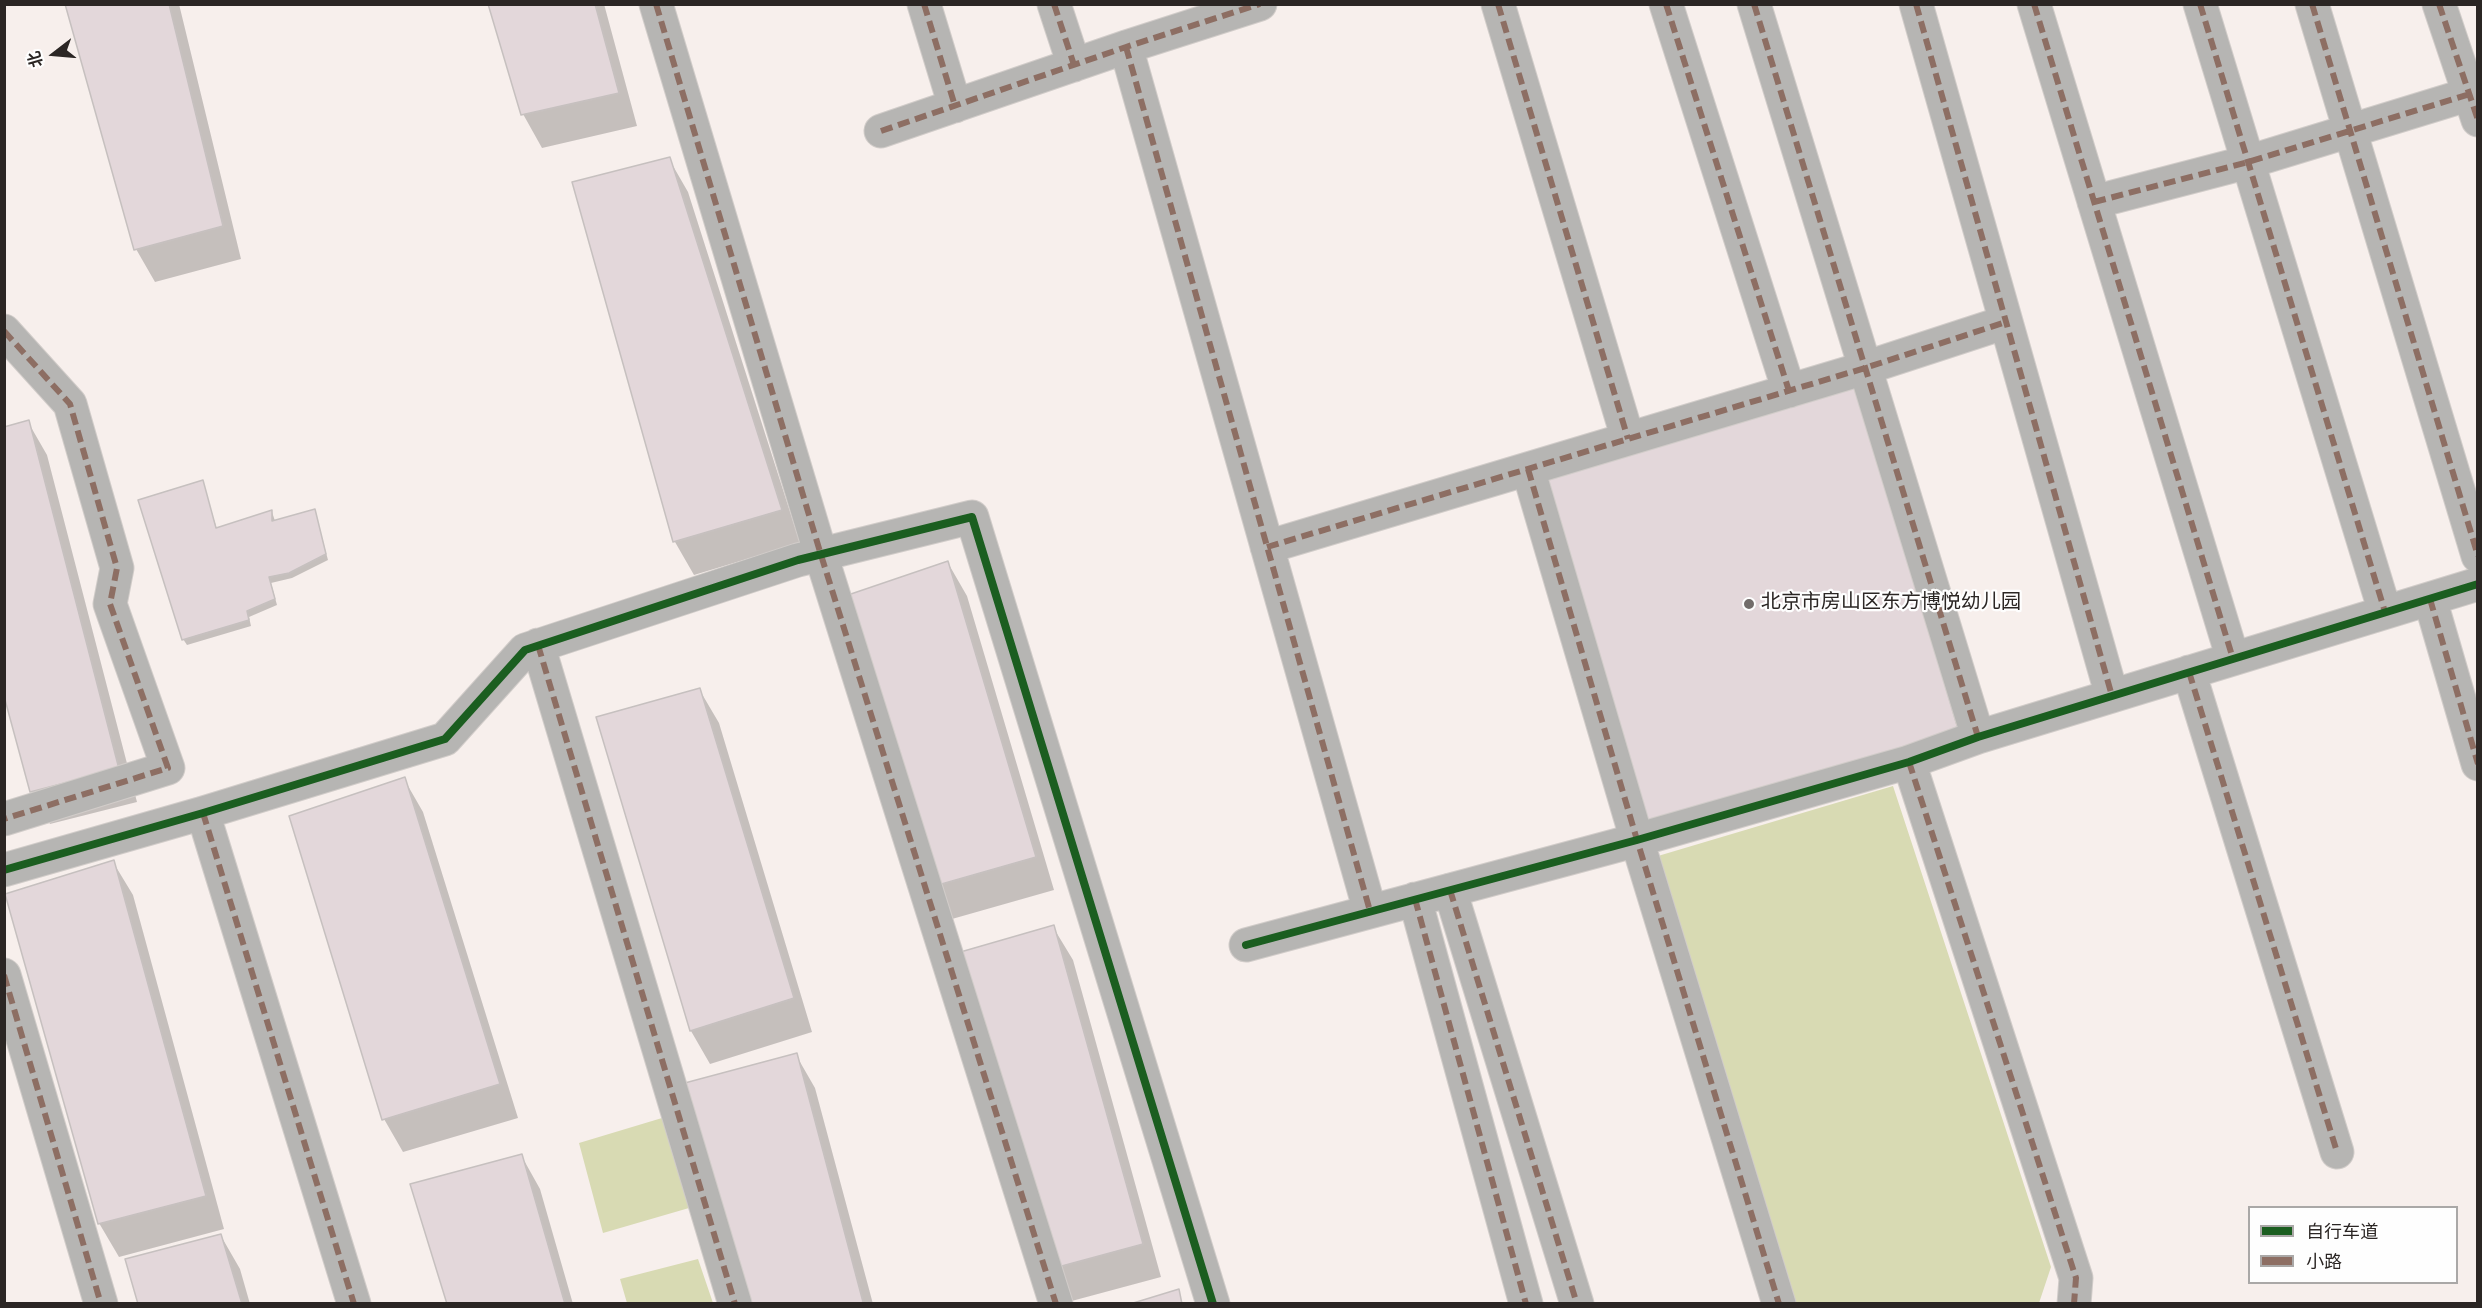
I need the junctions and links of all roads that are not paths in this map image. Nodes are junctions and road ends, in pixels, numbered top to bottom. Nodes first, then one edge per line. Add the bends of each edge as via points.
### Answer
1 (656, 4) edge
2 (924, 4) edge
3 (1054, 4) edge
4 (1260, 4) edge
5 (1498, 4) edge
6 (1666, 4) edge
7 (1754, 4) edge
8 (1916, 4) edge
9 (2034, 4) edge
10 (2200, 4) edge
11 (2312, 4) edge
12 (2439, 4) edge
13 (1126, 47) junction
14 (1074, 65) junction
15 (955, 106) junction
16 (2474, 107) edge
17 (2349, 130) junction
18 (881, 131) dead end
19 (2248, 162) junction
20 (2094, 202) junction
21 (2006, 322) junction
22 (4, 331) edge
23 (1865, 368) junction
24 (1789, 391) junction
25 (1628, 439) junction
26 (1528, 469) junction
27 (1267, 547) junction
28 (821, 555) junction
29 (2478, 556) edge
30 (2478, 584) edge
31 (2430, 599) junction
32 (2385, 612) junction
33 (538, 645) junction
34 (2233, 659) junction
35 (2189, 672) junction
36 (2112, 696) junction
37 (1978, 737) junction
38 (1909, 762) junction
39 (2478, 764) edge
40 (203, 813) junction
41 (4, 819) edge
42 (1636, 840) junction
43 (4, 870) edge
44 (1450, 890) junction
45 (1414, 899) junction
46 (1370, 911) junction
47 (1246, 945) dead end
48 (4, 975) edge
49 (2337, 1152) dead end
50 (101, 1304) edge
51 (354, 1304) edge
52 (735, 1304) edge
53 (1056, 1304) edge
54 (1213, 1304) edge
55 (1526, 1304) edge
56 (1577, 1304) edge
57 (1779, 1304) edge
58 (2074, 1304) edge

1 - 28 street
2 - 15 street
3 - 14 street
4 - 13 street
5 - 25 street
6 - 24 street
7 - 23 street
8 - 21 street
9 - 20 street
10 - 19 street
11 - 17 street
12 - 16 street
13 - 14 street
13 - 27 street
14 - 15 street
15 - 18 street
16 - 17 street
17 - 19 street
17 - 29 street
19 - 20 street
19 - 32 street
20 - 34 street
21 - 23 street
21 - 36 street
22 - 41 street via 70,404 117,568 110,604 168,768
23 - 24 street
23 - 37 street
24 - 25 street
25 - 26 street
26 - 27 street
26 - 42 street
27 - 46 street
28 - 33 street
28 - 53 street
28 - 54 street via 972,517
30 - 31 street
31 - 32 street
31 - 39 street
32 - 34 street
33 - 40 street via 525,650 445,739
33 - 52 street
34 - 35 street
35 - 36 street
35 - 49 street
36 - 37 street
37 - 38 street
38 - 42 street
38 - 58 street via 2076,1278
40 - 43 street
40 - 51 street
42 - 44 street
42 - 57 street
44 - 45 street
44 - 56 street
45 - 46 street
45 - 55 street
46 - 47 street
48 - 50 street

